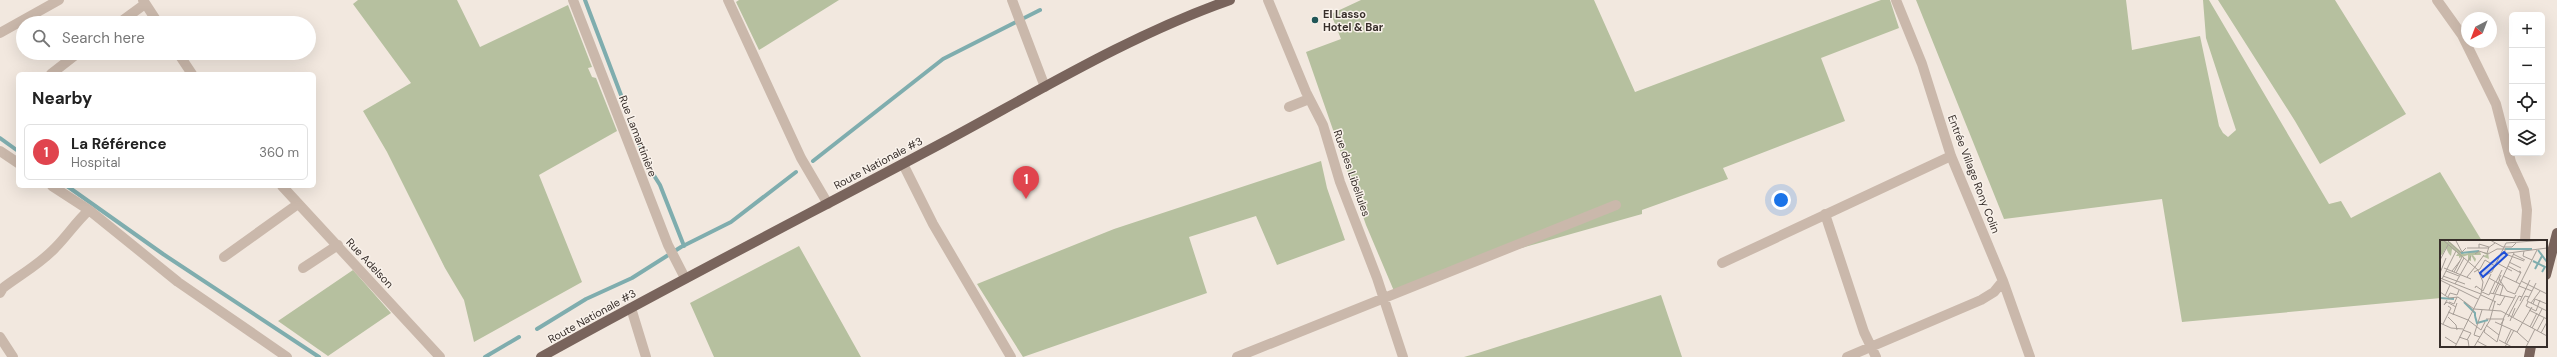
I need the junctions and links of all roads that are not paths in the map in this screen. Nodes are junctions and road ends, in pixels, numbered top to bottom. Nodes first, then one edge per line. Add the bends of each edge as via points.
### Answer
1 (59, 0) edge
2 (573, 0) edge
3 (728, 0) edge
4 (1230, 0) edge
5 (1268, 0) edge
6 (1896, 0) edge
7 (2437, 0) edge
8 (144, 2) edge
9 (1013, 2) edge
10 (30, 16) edge
11 (127, 16) edge
12 (153, 16) edge
13 (16, 24) edge
14 (0, 33) edge
15 (69, 60) edge
16 (183, 60) edge
17 (54, 72) edge
18 (191, 72) edge
19 (1045, 87) junction
20 (1309, 99) junction
21 (1289, 107) dead end
22 (0, 151) edge
23 (1951, 156) junction
24 (16, 162) edge
25 (903, 164) junction
26 (55, 188) edge
27 (284, 188) edge
28 (298, 204) junction
29 (828, 204) junction
30 (1616, 205) dead end
31 (89, 210) junction
32 (1825, 214) junction
33 (2557, 234) edge
34 (2525, 240) edge
35 (338, 245) junction
36 (224, 257) dead end
37 (1722, 263) dead end
38 (304, 268) dead end
39 (2547, 269) edge
40 (685, 278) junction
41 (2003, 281) junction
42 (0, 292) edge
43 (1384, 298) junction
44 (630, 308) junction
45 (0, 337) edge
46 (1872, 345) junction
47 (2531, 347) edge
48 (13, 357) edge
49 (287, 357) edge
50 (440, 357) edge
51 (541, 357) edge
52 (646, 357) edge
53 (1012, 357) edge
54 (1237, 357) edge
55 (1403, 357) edge
56 (1847, 357) edge
57 (1876, 357) edge
58 (2030, 357) edge
59 (2529, 357) edge

1 - 10 street
2 - 40 street, Rue Lamartinière via 668,245
3 - 29 street via 801,158
4 - 19 main road, Route Nationale #3 via 1157,30
5 - 20 street, Rue des Libellules
6 - 23 street, Entrée Village Rony Colin via 1922,64
7 - 34 street via 2462,35 2496,104 2511,162 2524,190 2527,210
8 - 11 street
8 - 12 street
9 - 19 street
13 - 14 street
15 - 17 street
16 - 18 street
19 - 25 main road, Route Nationale #3
20 - 21 street
20 - 43 street, Rue des Libellules via 1323,125 1340,182
22 - 24 street
23 - 32 street
23 - 41 street, Entrée Village Rony Colin
25 - 29 main road, Route Nationale #3
25 - 53 street via 934,224
26 - 31 street
27 - 28 street, Rue Adelson
28 - 35 street, Rue Adelson
28 - 36 street
29 - 40 main road, Route Nationale #3
30 - 43 street
31 - 42 street via 70,228 55,248
31 - 49 street via 178,282
32 - 37 street
32 - 46 street via 1864,332
33 - 39 main road
35 - 38 street
35 - 50 street, Rue Adelson
40 - 44 main road, Route Nationale #3
41 - 46 street via 1994,292 1981,300 1906,334
41 - 58 street, Entrée Village Rony Colin
43 - 54 street
43 - 55 street, Rue des Libellules
44 - 51 main road, Route Nationale #3
44 - 52 street
45 - 48 street
46 - 56 street
46 - 57 street
47 - 59 main road

